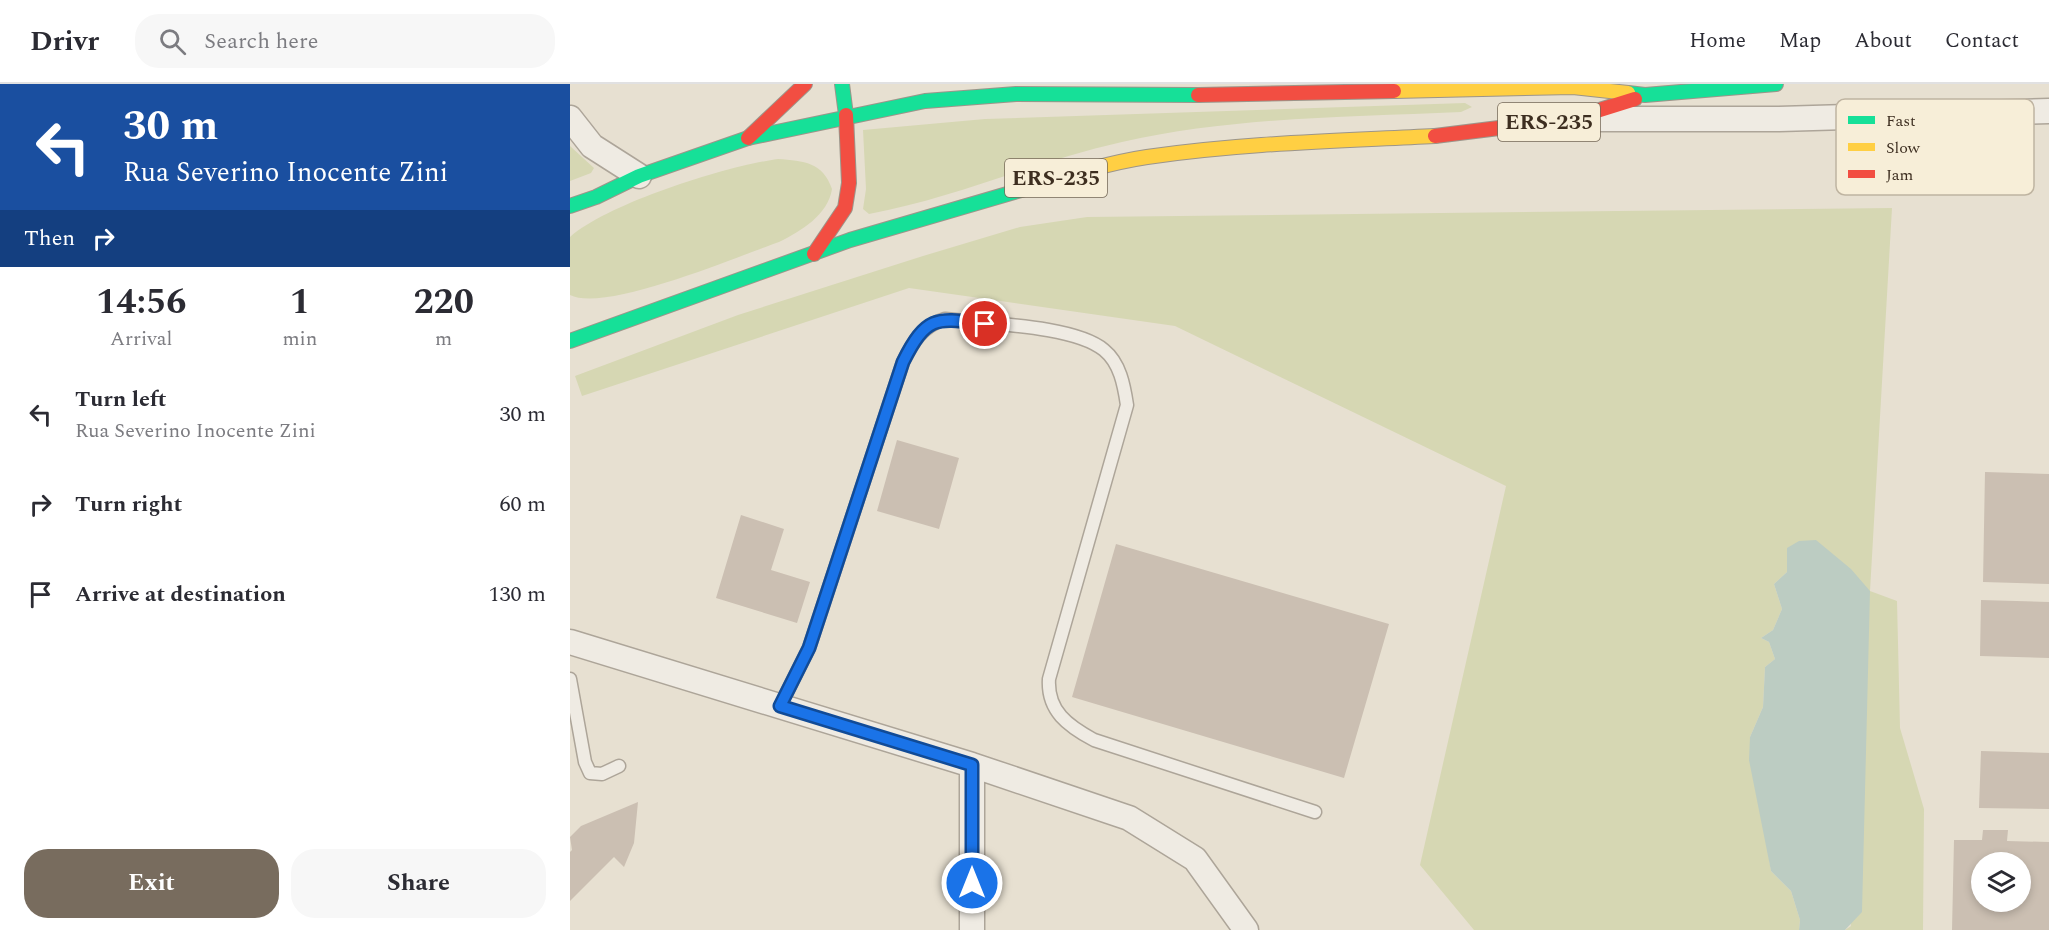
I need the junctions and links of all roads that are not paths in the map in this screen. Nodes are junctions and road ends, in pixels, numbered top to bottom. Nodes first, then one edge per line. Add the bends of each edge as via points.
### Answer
1 (805, 84) edge
2 (842, 84) edge
3 (1776, 84) edge
4 (908, 91) dead end
5 (1645, 95) junction
6 (925, 101) junction
7 (2034, 111) edge
8 (2049, 111) edge
9 (846, 115) junction
10 (1836, 117) edge
11 (570, 118) edge
12 (1571, 119) junction
13 (748, 138) junction
14 (639, 176) junction
15 (570, 206) edge
16 (814, 254) junction
17 (585, 323) dead end
18 (603, 329) junction
19 (570, 340) edge
20 (570, 642) edge
21 (570, 679) edge
22 (780, 706) junction
23 (972, 765) junction
24 (619, 766) dead end
25 (1315, 812) dead end
26 (972, 930) edge
27 (1246, 930) edge

1 - 13 main road
2 - 9 main road
3 - 5 main road, ERS-235
4 - 6 main road
5 - 6 main road, ERS-235 via 1573,87 1128,96 1016,94
5 - 12 main road, ERS-235
6 - 9 main road, ERS-235
7 - 8 street
9 - 13 main road
9 - 16 main road via 849,183 845,208
10 - 12 street
11 - 14 street via 592,146
12 - 16 main road, ERS-235 via 1449,135 1268,145 1147,157 1016,189
13 - 14 main road
14 - 15 main road
16 - 18 main road, ERS-235
17 - 18 main road
18 - 19 main road, ERS-235
20 - 22 street
21 - 24 lane via 590,773 602,774
22 - 23 street
22 - 25 lane via 809,648 912,344 931,323 945,319 1067,334 1105,351 1124,382 1127,405 1049,679 1053,708 1076,731 1094,740
23 - 26 street
23 - 27 street via 1129,818 1195,859

